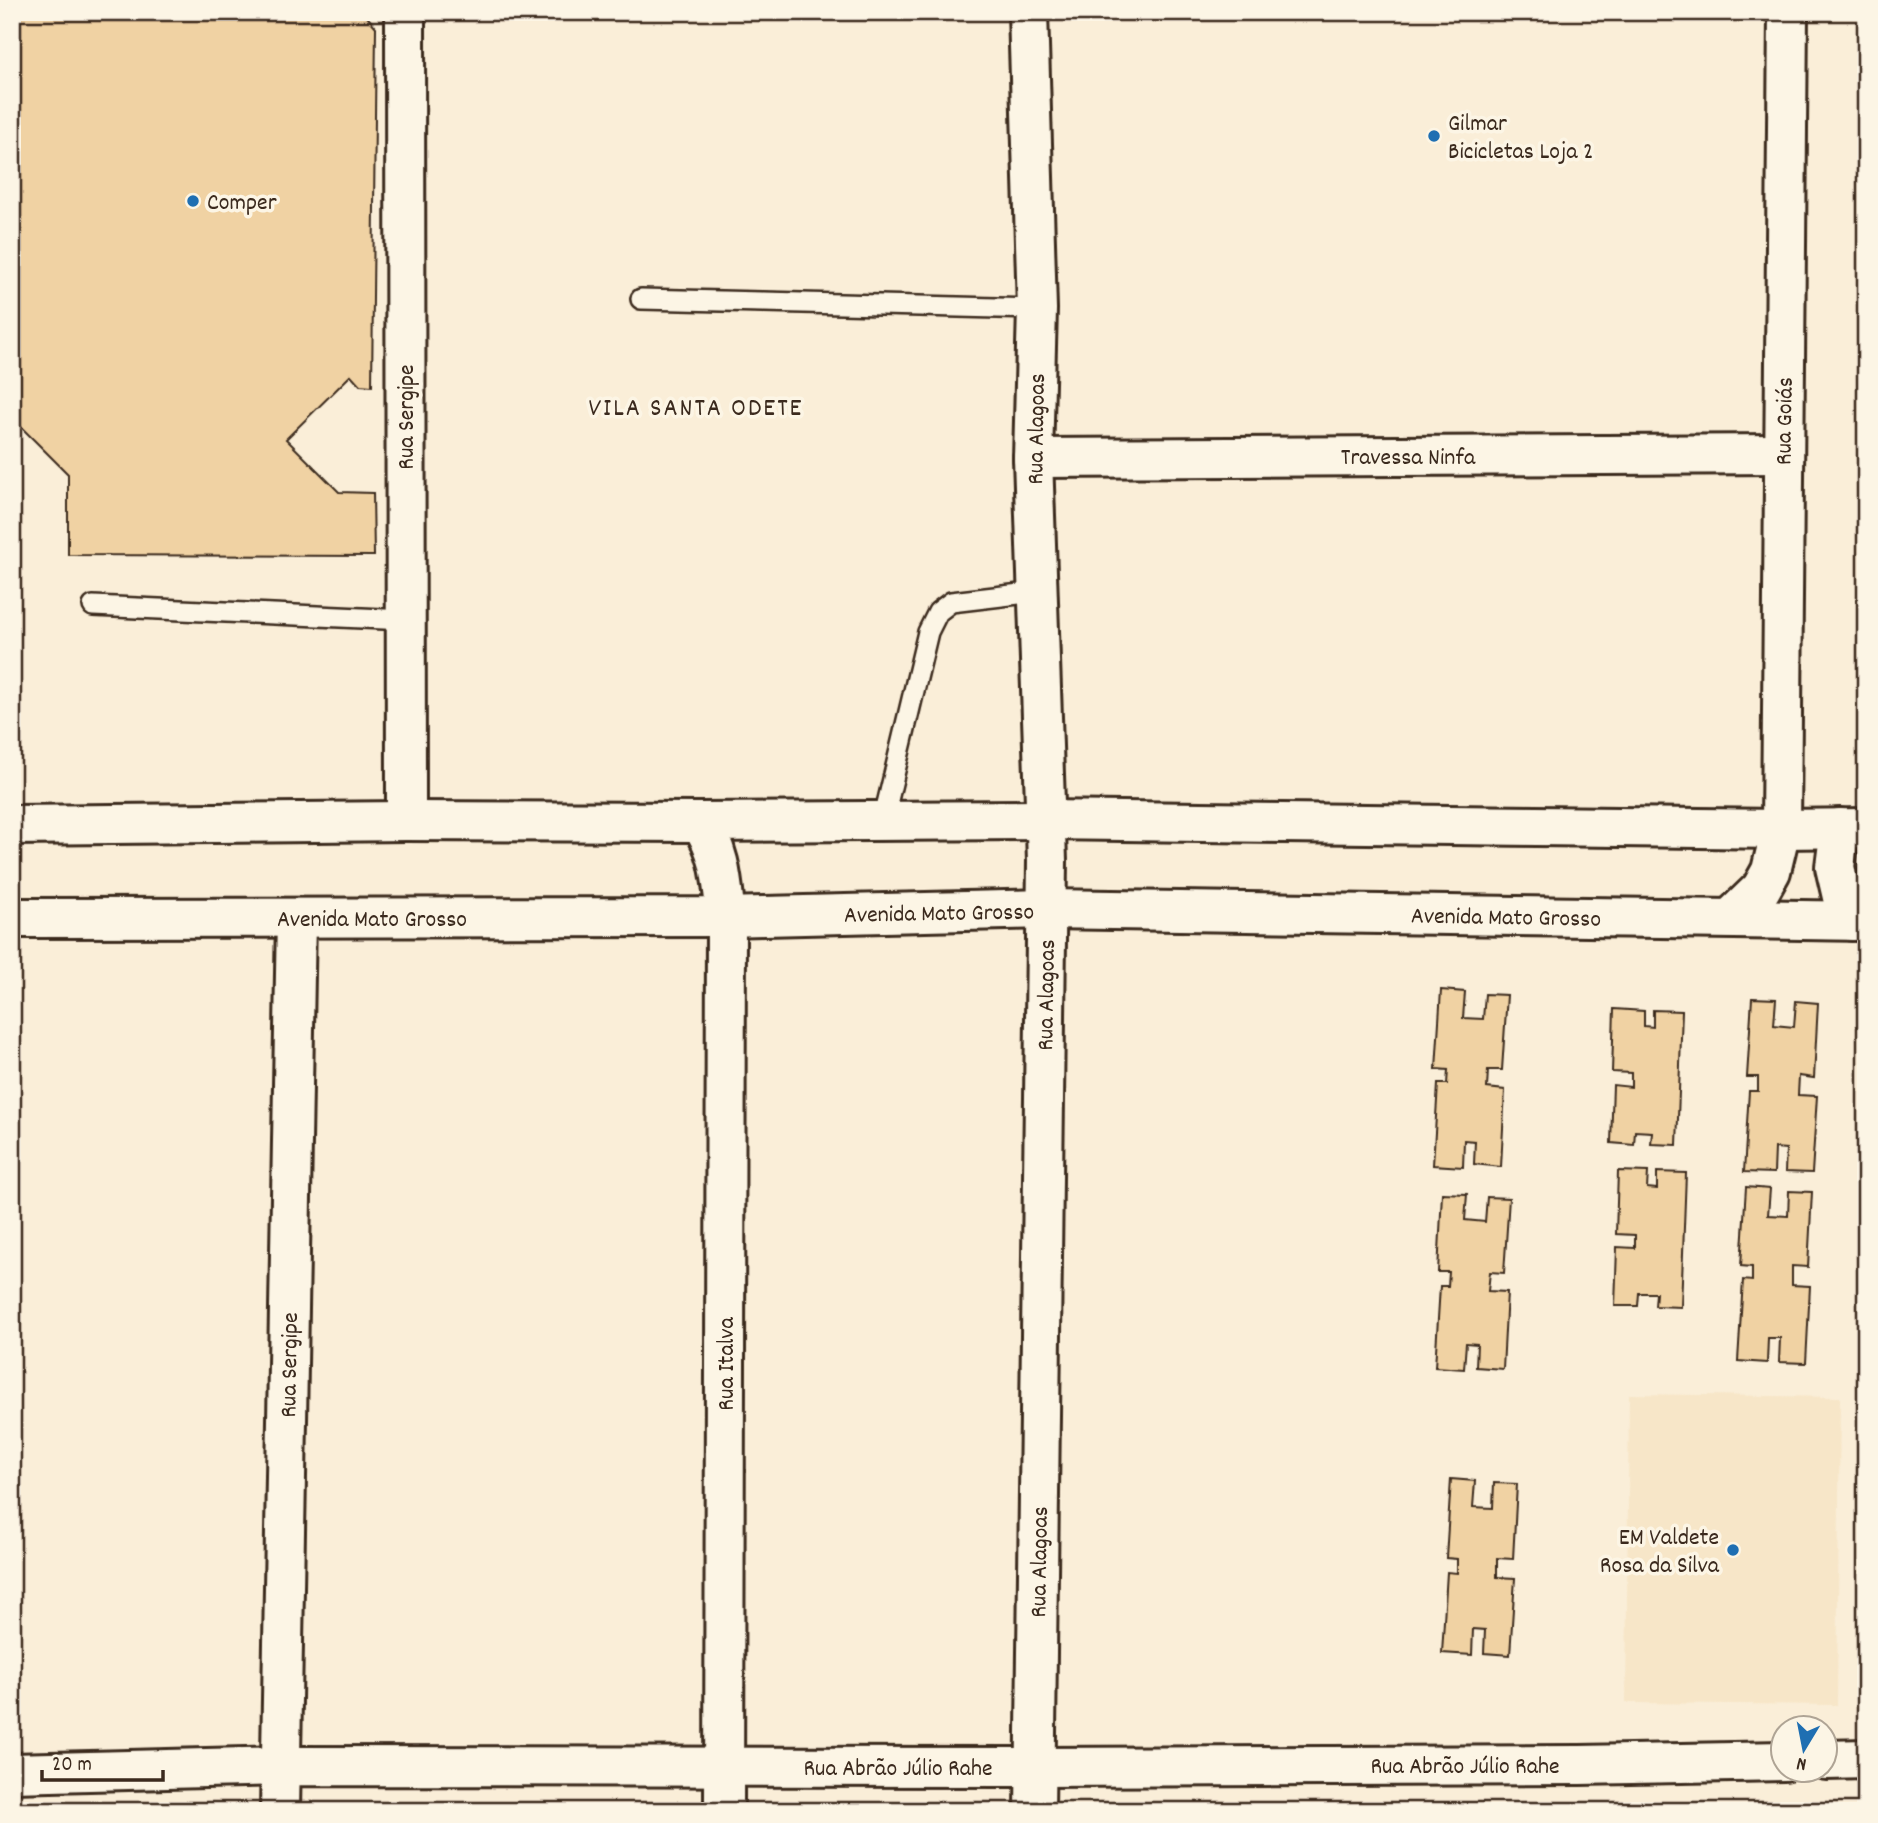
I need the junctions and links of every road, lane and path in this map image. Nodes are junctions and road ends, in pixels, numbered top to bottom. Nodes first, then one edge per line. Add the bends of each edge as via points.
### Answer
1 (405, 12) edge
2 (1028, 12) edge
3 (1788, 12) edge
4 (641, 299) dead end
5 (1037, 309) junction
6 (1783, 454) junction
7 (1033, 458) junction
8 (1037, 592) junction
9 (93, 606) dead end
10 (406, 620) junction
11 (13, 819) edge
12 (1044, 820) junction
13 (406, 821) junction
14 (883, 821) junction
15 (700, 822) junction
16 (1853, 828) edge
17 (1782, 829) junction
18 (1046, 909) junction
19 (726, 917) junction
20 (12, 918) edge
21 (296, 918) junction
22 (1731, 918) junction
23 (1859, 921) edge
24 (1866, 1759) edge
25 (1840, 1760) edge
26 (1770, 1761) edge
27 (281, 1766) junction
28 (1035, 1767) junction
29 (724, 1768) junction
30 (12, 1773) edge
31 (280, 1811) edge
32 (724, 1811) edge
33 (1035, 1811) edge

1 - 10 street, Rua Sergipe
2 - 5 street, Rua Alagoas
3 - 6 street, Rua Goiás
4 - 5 lane
5 - 7 street, Rua Alagoas
6 - 7 street, Travessa Ninfa
6 - 17 street, Rua Goiás
7 - 8 street, Rua Alagoas
8 - 12 street, Rua Alagoas
8 - 14 lane via 951,602 938,612 928,632
9 - 10 lane
10 - 13 street, Rua Sergipe
11 - 13 street
12 - 14 street
12 - 17 street
12 - 18 street, Rua Alagoas
13 - 15 street
14 - 15 street
15 - 19 street, Rua Italva via 712,838 721,866
16 - 17 street
16 - 23 street via 1835,867 1842,897
17 - 22 street, Rua Goiás via 1772,871 1761,889
18 - 19 street, Avenida Mato Grosso
18 - 22 street, Avenida Mato Grosso
18 - 28 street, Rua Alagoas
19 - 21 street, Avenida Mato Grosso
19 - 29 street, Rua Italva
20 - 21 street, Avenida Mato Grosso
21 - 27 street, Rua Sergipe
22 - 23 street, Avenida Mato Grosso
24 - 25 street
26 - 28 street, Rua Abrão Júlio Rahe
27 - 29 street, Rua Abrão Júlio Rahe
27 - 30 street, Rua Abrão Júlio Rahe
27 - 31 street, Rua Sergipe
28 - 29 street, Rua Abrão Júlio Rahe
28 - 33 street, Rua Alagoas
29 - 32 street, Rua Italva

